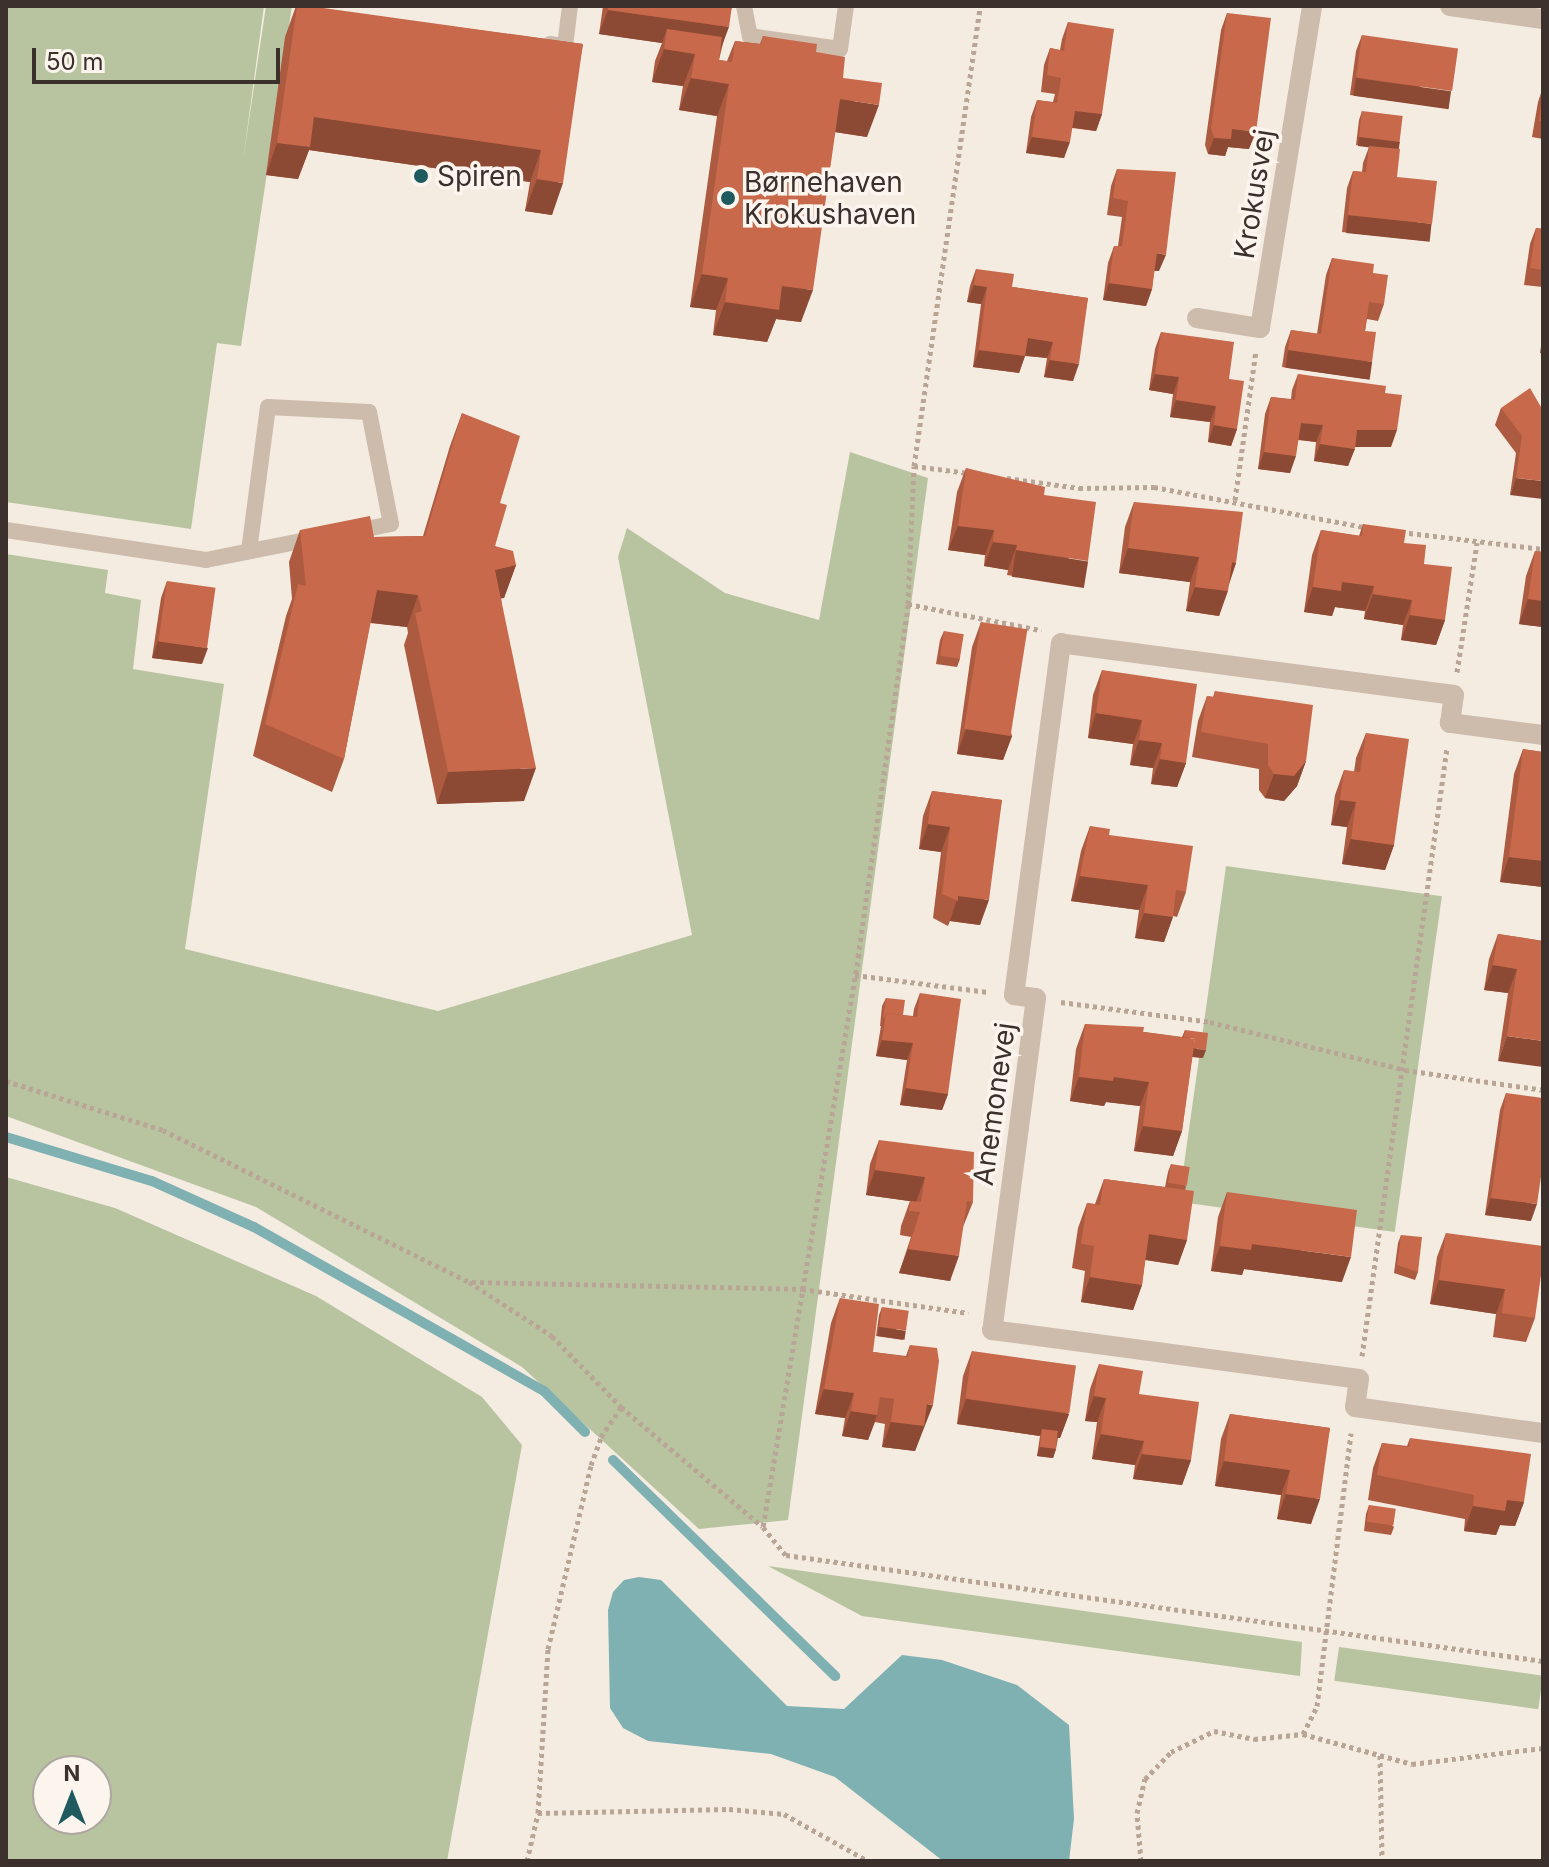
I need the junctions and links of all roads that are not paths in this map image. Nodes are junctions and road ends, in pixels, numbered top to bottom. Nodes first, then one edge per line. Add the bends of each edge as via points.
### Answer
1 (570, 6) edge
2 (744, 6) edge
3 (846, 6) edge
4 (1312, 6) edge
5 (1450, 6) edge
6 (1543, 19) edge
7 (534, 42) edge
8 (1197, 318) dead end
9 (6, 530) edge
10 (249, 551) junction
11 (1543, 735) edge
12 (1543, 1433) edge

1 - 7 lane via 565,46
2 - 3 lane via 750,36 840,49
4 - 8 street, Krokusvej via 1260,328
5 - 6 street
9 - 10 lane via 206,560
10 - 10 lane via 391,524 369,412 268,407
11 - 12 street, Anemonevej via 1450,723 1454,695 1061,643 1014,995 1036,998 992,1330 1359,1379 1355,1407

